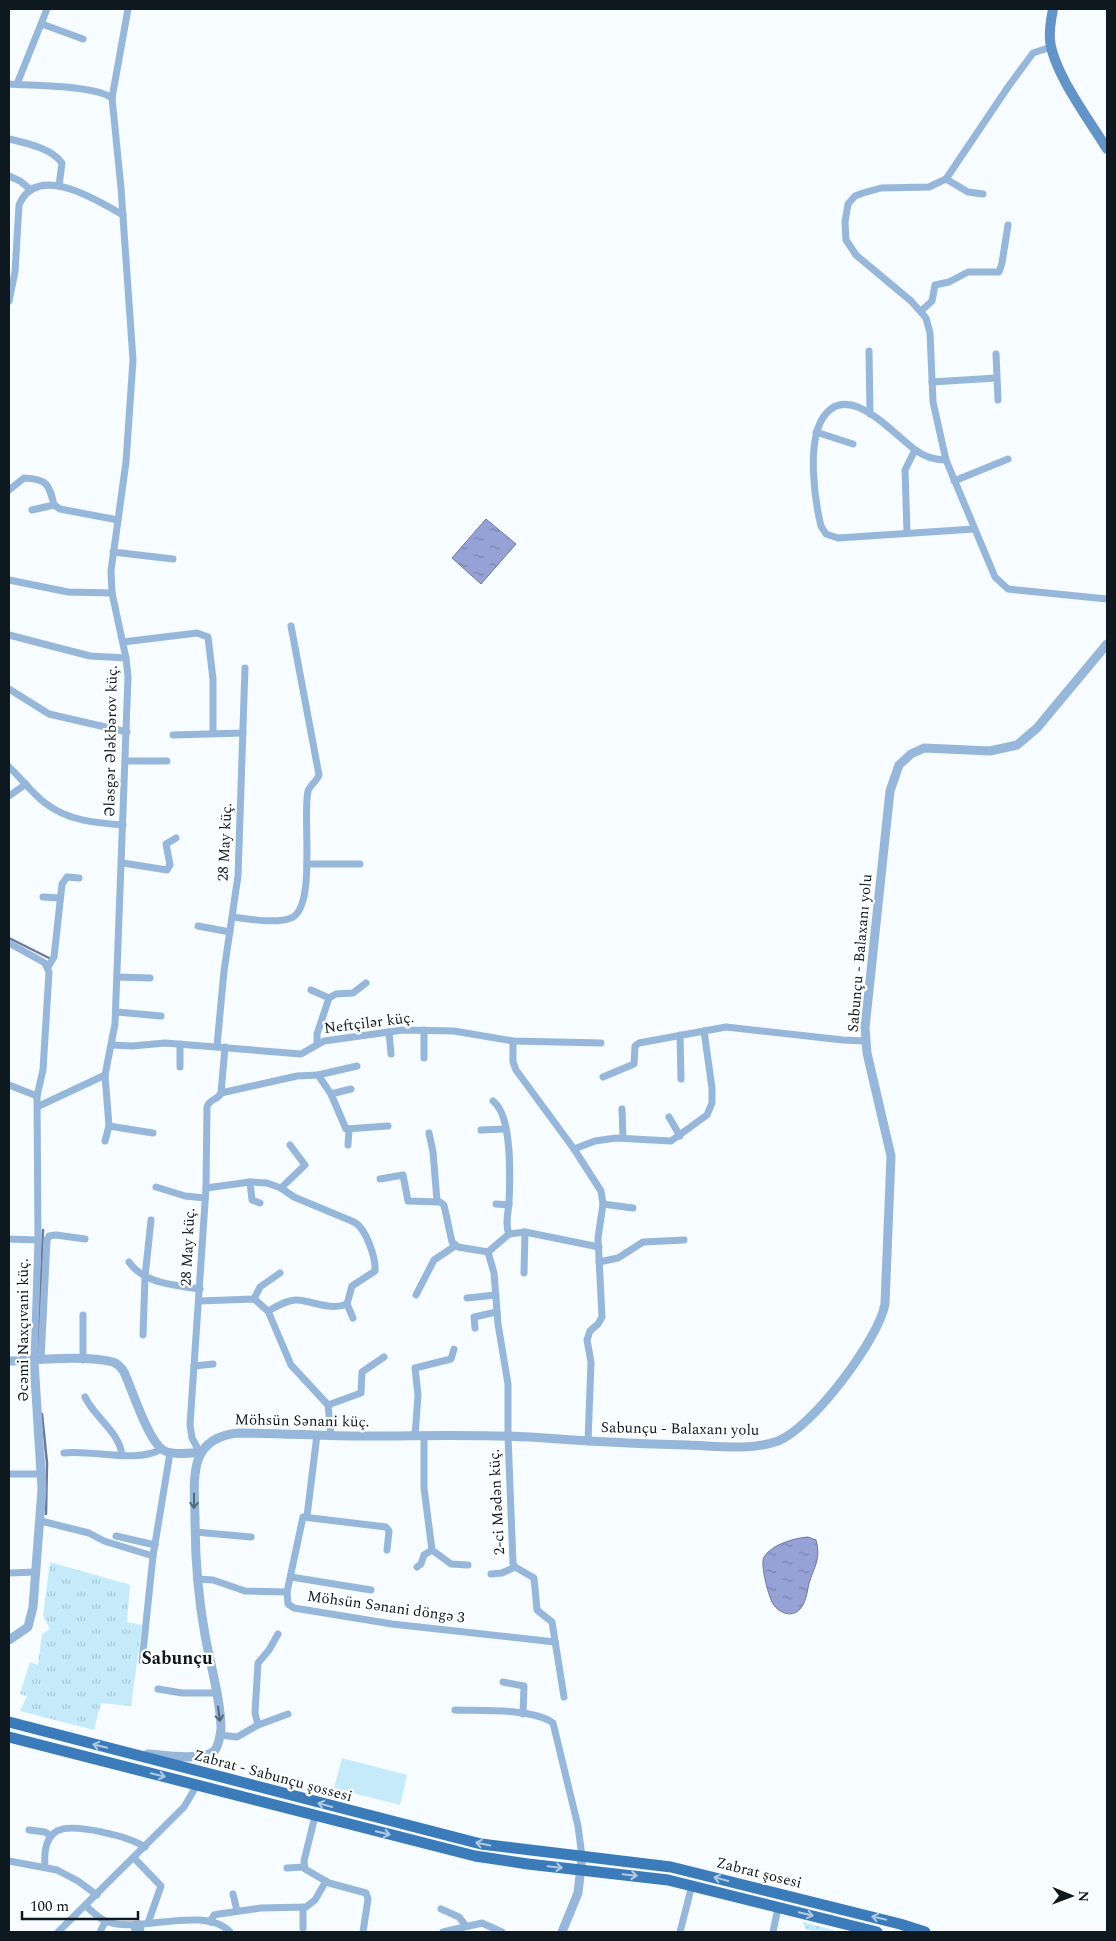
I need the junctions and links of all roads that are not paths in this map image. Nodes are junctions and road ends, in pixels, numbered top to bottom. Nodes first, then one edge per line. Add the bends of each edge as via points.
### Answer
1 (47, 9) edge
2 (128, 9) edge
3 (1053, 9) edge
4 (42, 24) junction
5 (84, 39) dead end
6 (1051, 47) junction
7 (9, 84) edge
8 (17, 84) junction
9 (112, 98) junction
10 (9, 139) edge
11 (1107, 149) edge
12 (9, 176) edge
13 (946, 179) junction
14 (59, 186) junction
15 (30, 190) junction
16 (983, 194) dead end
17 (123, 216) junction
18 (1008, 225) dead end
19 (12, 251) edge
20 (9, 300) edge
21 (921, 311) junction
22 (869, 351) dead end
23 (996, 354) dead end
24 (996, 378) junction
25 (932, 382) junction
26 (998, 400) dead end
27 (870, 414) junction
28 (816, 432) junction
29 (853, 444) dead end
30 (915, 450) junction
31 (1008, 459) dead end
32 (946, 460) junction
33 (954, 481) junction
34 (9, 490) edge
35 (54, 505) junction
36 (32, 510) dead end
37 (118, 520) junction
38 (974, 529) junction
39 (907, 532) junction
40 (113, 552) junction
41 (173, 559) dead end
42 (9, 580) edge
43 (112, 593) junction
44 (1107, 599) edge
45 (291, 626) dead end
46 (9, 635) edge
47 (123, 642) junction
48 (1107, 644) edge
49 (126, 658) junction
50 (245, 668) dead end
51 (9, 689) edge
52 (127, 732) junction
53 (213, 733) junction
54 (243, 733) junction
55 (173, 735) dead end
56 (126, 761) junction
57 (167, 761) dead end
58 (9, 766) edge
59 (26, 784) junction
60 (9, 796) edge
61 (124, 825) junction
62 (176, 838) dead end
63 (123, 863) junction
64 (306, 864) junction
65 (360, 864) dead end
66 (79, 878) dead end
67 (43, 897) dead end
68 (59, 898) junction
69 (233, 917) junction
70 (198, 926) dead end
71 (230, 932) junction
72 (9, 943) edge
73 (48, 967) junction
74 (118, 977) junction
75 (150, 978) dead end
76 (366, 983) dead end
77 (310, 990) dead end
78 (329, 998) junction
79 (117, 1012) junction
80 (161, 1016) dead end
81 (424, 1030) junction
82 (704, 1031) junction
83 (390, 1032) junction
84 (680, 1035) junction
85 (513, 1041) junction
86 (865, 1041) junction
87 (601, 1043) dead end
88 (180, 1044) junction
89 (317, 1044) junction
90 (112, 1045) junction
91 (221, 1046) junction
92 (391, 1054) dead end
93 (424, 1058) dead end
94 (357, 1066) dead end
95 (180, 1067) dead end
96 (105, 1075) junction
97 (318, 1075) junction
98 (603, 1077) dead end
99 (681, 1079) dead end
100 (9, 1087) edge
101 (351, 1089) dead end
102 (222, 1093) junction
103 (331, 1094) junction
104 (37, 1096) junction
105 (493, 1101) dead end
106 (39, 1106) junction
107 (622, 1109) dead end
108 (669, 1117) dead end
109 (109, 1126) junction
110 (388, 1126) dead end
111 (505, 1129) junction
112 (349, 1130) junction
113 (481, 1130) dead end
114 (153, 1133) dead end
115 (429, 1134) dead end
116 (680, 1136) junction
117 (623, 1138) junction
118 (105, 1141) dead end
119 (290, 1145) dead end
120 (348, 1145) dead end
121 (574, 1149) junction
122 (380, 1178) dead end
123 (250, 1182) junction
124 (156, 1187) dead end
125 (206, 1188) junction
126 (281, 1188) junction
127 (205, 1198) junction
128 (437, 1201) junction
129 (260, 1203) dead end
130 (496, 1204) dead end
131 (603, 1204) junction
132 (508, 1205) junction
133 (633, 1208) dead end
134 (151, 1220) dead end
135 (525, 1232) junction
136 (508, 1234) junction
137 (9, 1239) edge
138 (85, 1239) dead end
139 (38, 1240) junction
140 (684, 1240) dead end
141 (455, 1246) junction
142 (598, 1247) junction
143 (488, 1252) junction
144 (128, 1262) dead end
145 (599, 1262) junction
146 (280, 1272) dead end
147 (524, 1273) dead end
148 (145, 1277) junction
149 (200, 1289) junction
150 (416, 1294) dead end
151 (496, 1294) junction
152 (467, 1298) dead end
153 (254, 1299) junction
154 (200, 1301) junction
155 (347, 1304) junction
156 (268, 1311) junction
157 (496, 1312) junction
158 (83, 1315) dead end
159 (353, 1318) dead end
160 (475, 1328) dead end
161 (143, 1335) dead end
162 (454, 1348) dead end
163 (384, 1357) dead end
164 (38, 1360) junction
165 (82, 1360) junction
166 (9, 1361) edge
167 (213, 1364) dead end
168 (194, 1366) junction
169 (85, 1397) dead end
170 (328, 1405) junction
171 (317, 1435) junction
172 (331, 1435) junction
173 (420, 1436) junction
174 (508, 1436) junction
175 (588, 1442) junction
176 (161, 1448) junction
177 (64, 1453) dead end
178 (170, 1453) junction
179 (200, 1453) junction
180 (122, 1455) junction
181 (9, 1474) edge
182 (42, 1474) junction
183 (307, 1516) junction
184 (41, 1521) junction
185 (195, 1532) junction
186 (116, 1536) dead end
187 (251, 1537) dead end
188 (155, 1545) junction
189 (387, 1550) dead end
190 (432, 1550) junction
191 (153, 1556) junction
192 (468, 1565) dead end
193 (417, 1567) dead end
194 (515, 1567) junction
195 (36, 1572) junction
196 (9, 1573) edge
197 (491, 1574) dead end
198 (291, 1577) junction
199 (197, 1579) junction
200 (371, 1590) dead end
201 (287, 1592) junction
202 (278, 1634) dead end
203 (9, 1640) edge
204 (555, 1642) junction
205 (142, 1660) dead end
206 (503, 1682) dead end
207 (158, 1689) dead end
208 (216, 1693) junction
209 (564, 1697) dead end
210 (455, 1710) dead end
211 (288, 1714) dead end
212 (523, 1714) junction
213 (9, 1722) edge
214 (258, 1725) junction
215 (220, 1735) junction
216 (9, 1737) edge
217 (131, 1754) junction
218 (197, 1785) junction
219 (315, 1816) junction
220 (29, 1830) dead end
221 (51, 1836) junction
222 (145, 1847) junction
223 (582, 1857) junction
224 (134, 1858) junction
225 (9, 1861) edge
226 (45, 1866) junction
227 (304, 1867) junction
228 (287, 1868) dead end
229 (582, 1870) junction
230 (326, 1881) junction
231 (692, 1885) junction
232 (233, 1894) dead end
233 (97, 1895) junction
234 (86, 1906) junction
235 (303, 1907) junction
236 (778, 1908) junction
237 (441, 1909) dead end
238 (237, 1912) junction
239 (105, 1922) junction
240 (210, 1922) junction
241 (148, 1924) junction
242 (466, 1926) junction
243 (136, 1927) edge
244 (303, 1928) dead end
245 (58, 1932) edge
246 (100, 1932) edge
247 (141, 1932) edge
248 (230, 1932) edge
249 (363, 1932) edge
250 (443, 1932) edge
251 (502, 1932) edge
252 (562, 1932) edge
253 (680, 1932) edge
254 (773, 1932) edge
255 (877, 1932) edge
256 (925, 1932) edge

1 - 4 street
2 - 9 street, Ələsgər Ələkbərov küç.
3 - 6 main road via 1049,30
4 - 5 street
4 - 8 street
6 - 11 main road via 1072,91
6 - 13 street via 1033,53
7 - 8 street
8 - 9 street via 74,89 107,94
9 - 17 street, Ələsgər Ələkbərov küç.
10 - 14 street via 58,158 62,163
12 - 15 street
13 - 16 street via 963,190
13 - 21 street via 929,187 870,190 856,196 846,210 844,235 850,247
14 - 15 street
14 - 17 street via 90,197
15 - 19 street via 19,205
17 - 37 street, Ələsgər Ələkbərov küç. via 133,360 126,462
18 - 21 street via 999,272 968,272 949,282 938,283 932,301
19 - 20 street
21 - 25 street via 930,333
22 - 27 street
23 - 24 street
24 - 25 street
24 - 26 street
25 - 32 street via 934,408
27 - 28 street via 844,404 834,405
27 - 30 street
28 - 29 street
28 - 39 street via 813,453 818,516 826,534 838,538
30 - 32 street via 936,460
30 - 39 street via 905,470
31 - 33 street
32 - 33 street
33 - 38 street
34 - 35 street via 24,478 43,481 50,487
35 - 36 street
35 - 37 street
37 - 40 street, Ələsgər Ələkbərov küç.
38 - 39 street
38 - 44 street via 995,577 1008,589
40 - 41 street
40 - 43 street, Ələsgər Ələkbərov küç.
42 - 43 street via 68,592
43 - 47 street, Ələsgər Ələkbərov küç.
45 - 64 street via 319,769 317,779 308,792
46 - 49 street via 90,656
47 - 49 street, Ələsgər Ələkbərov küç.
47 - 53 street via 197,634 208,637 213,679
48 - 86 street, Sabunçu - Balaxanı yolu via 1036,728 1017,745 990,751 924,748 899,765 892,781 888,809
49 - 52 street, Ələsgər Ələkbərov küç.
50 - 54 street, 28 May küç.
51 - 52 street via 49,714
52 - 56 street, Ələsgər Ələkbərov küç.
53 - 54 street
53 - 55 street
54 - 69 street, 28 May küç. via 238,876
56 - 57 street
56 - 61 street, Ələsgər Ələkbərov küç.
58 - 59 street
59 - 60 street
59 - 61 street via 60,813 90,822
61 - 63 street, Ələsgər Ələkbərov küç.
62 - 63 street via 166,844 170,865 167,870
63 - 74 street, Ələsgər Ələkbərov küç.
64 - 65 street
64 - 69 street via 302,905 299,913 291,919
66 - 68 street via 64,879
67 - 68 street
68 - 73 street, Əcəmi Naxçıvani küç. via 54,957
69 - 71 street, 28 May küç.
70 - 71 street
71 - 91 street, 28 May küç. via 224,971
72 - 73 street via 40,959
73 - 104 street, Əcəmi Naxçıvani küç. via 43,1070
74 - 75 street
74 - 79 street, Ələsgər Ələkbərov küç.
76 - 78 street via 353,993
77 - 78 street
78 - 89 street via 317,1034
79 - 80 street
79 - 90 street, Ələsgər Ələkbərov küç.
81 - 83 street, Neftçilər küç.
81 - 85 street, Neftçilər küç. via 454,1031
81 - 93 street
82 - 84 street
82 - 86 street via 737,1027
82 - 116 street via 712,1103 707,1115
83 - 89 street, Neftçilər küç.
83 - 92 street
84 - 98 street via 638,1043 634,1064
84 - 99 street
85 - 87 street, Neftçilər küç.
85 - 121 street via 512,1062 516,1070
86 - 175 street, Sabunçu - Balaxanı yolu via 889,1144 891,1172 885,1304 879,1326 866,1346 809,1420 795,1432 773,1443 735,1447
88 - 90 street, Neftçilər küç.
88 - 91 street, Neftçilər küç.
88 - 95 street
89 - 91 street, Neftçilər küç. via 305,1054
90 - 96 street, Ələsgər Ələkbərov küç.
91 - 102 street, 28 May küç.
94 - 97 street
96 - 106 street
96 - 109 street, Ələsgər Ələkbərov küç.
97 - 102 street via 297,1076
97 - 103 street
100 - 104 street
101 - 103 street
102 - 125 street, 28 May küç. via 207,1106
103 - 112 street
104 - 106 street, Əcəmi Naxçıvani küç.
105 - 111 street via 499,1107
106 - 139 street, Əcəmi Naxçıvani küç.
107 - 117 street
108 - 116 street
109 - 114 street
109 - 118 street, Ələsgər Ələkbərov küç.
110 - 112 street
111 - 113 street
111 - 132 street via 510,1158
112 - 120 street
115 - 128 street
116 - 117 street via 658,1142
117 - 121 street via 595,1141
119 - 126 street via 305,1165
121 - 131 street via 601,1191
122 - 128 street via 403,1175 408,1200
123 - 125 street
123 - 126 street
123 - 129 street via 252,1200
124 - 127 street
125 - 127 street, 28 May küç.
126 - 155 street via 361,1228 375,1271 352,1286
127 - 149 street, 28 May küç.
128 - 141 street via 444,1205
130 - 132 street
131 - 133 street
131 - 142 street
132 - 136 street
134 - 148 street
135 - 136 street
135 - 142 street
135 - 147 street
136 - 143 street
137 - 139 street
138 - 164 street via 56,1235 49,1236 47,1240
139 - 164 street, Əcəmi Naxçıvani küç.
140 - 145 street via 644,1242 618,1258
141 - 143 street
141 - 150 street via 434,1260
142 - 145 street
143 - 151 street
144 - 148 street
145 - 175 street via 602,1317 587,1340 591,1362
146 - 153 street via 260,1287
148 - 149 street
148 - 161 street
149 - 154 street, 28 May küç.
151 - 152 street
151 - 157 street
153 - 154 street
153 - 156 street
154 - 168 street, 28 May küç.
155 - 156 street via 321,1306 293,1300
155 - 159 street
156 - 170 street via 291,1365
157 - 160 street via 474,1317
157 - 174 street via 508,1384
158 - 165 street
162 - 173 street via 451,1359 415,1368
163 - 170 street via 362,1372 361,1393
164 - 165 street
164 - 166 street
164 - 182 street, Əcəmi Naxçıvani küç.
165 - 176 street via 114,1362 122,1367 150,1432
167 - 168 street
168 - 179 street, 28 May küç. via 190,1425
169 - 180 street via 119,1444
170 - 172 street
171 - 172 street, Möhsün Sənani küç.
171 - 179 street, Möhsün Sənani küç. via 229,1434 213,1440
171 - 183 street
172 - 173 street, Möhsün Sənani küç.
173 - 174 street, Möhsün Sənani küç.
173 - 190 street
174 - 175 street, Möhsün Sənani küç.
174 - 194 street, 2-ci Mədən küç.
176 - 178 street
176 - 180 street via 153,1453
177 - 180 street via 81,1451 100,1456
178 - 179 street
178 - 188 street
179 -> 185 street via 195,1473
181 - 182 street
182 - 184 street, Əcəmi Naxçıvani küç.
183 - 189 street via 386,1527 389,1531
183 - 198 street via 302,1519
184 - 191 street via 89,1533
184 - 195 street, Əcəmi Naxçıvani küç.
185 - 187 street
185 - 199 street
186 - 188 street
188 - 191 street
190 - 192 street via 451,1564
190 - 193 street via 424,1555
191 - 205 street
194 - 197 street
194 - 204 street, 2-ci Mədən küç. via 534,1578 537,1610 552,1622
195 - 196 street
195 - 203 street, Əcəmi Naxçıvani küç. via 31,1621
198 - 200 street
198 - 201 street
199 - 201 street, Möhsün Sənani döngə 3 via 213,1580 245,1591
199 - 208 street
201 - 204 street, Möhsün Sənani döngə 3 via 288,1604 294,1608 392,1624
202 - 214 street via 258,1663
204 - 209 street, 2-ci Mədən küç.
206 - 212 street via 524,1686
207 - 208 street via 182,1694
208 -> 215 street
210 - 212 street
211 - 214 street
212 - 223 street via 547,1719 555,1728
217 -> 213 main road, Zabrat - Sabunçu şossesi
214 - 215 street via 237,1737
215 - 217 street via 216,1748 204,1756
216 -> 218 main road
223 -> 217 main road, Zabrat - Sabunçu şossesi via 481,1844
218 - 219 main road
218 - 222 street via 190,1801
219 - 227 street
219 -> 229 main road via 475,1856
220 - 221 street
221 - 222 street via 62,1829 74,1829 118,1835
221 - 226 street via 45,1852
222 - 224 street
223 - 229 street
256 -> 223 main road, Zabrat şosesi via 686,1870
224 - 233 street
224 - 241 street via 161,1886
225 - 226 street
226 - 233 street via 73,1878
227 - 228 street
227 - 230 street
229 -> 231 main road
229 - 252 street via 578,1893
230 - 235 street via 311,1904
230 - 249 street via 366,1894
231 - 236 main road
231 - 253 street
232 - 238 street
233 - 234 street
234 - 239 street
234 - 245 street
235 - 238 street
235 - 244 street
236 - 254 street
236 -> 255 main road
237 - 242 street via 459,1917
238 - 240 street via 214,1915
239 - 243 street
239 - 246 street
240 - 241 street
240 - 248 street
241 - 243 street
242 - 250 street
242 - 251 street via 482,1923
243 - 247 street

